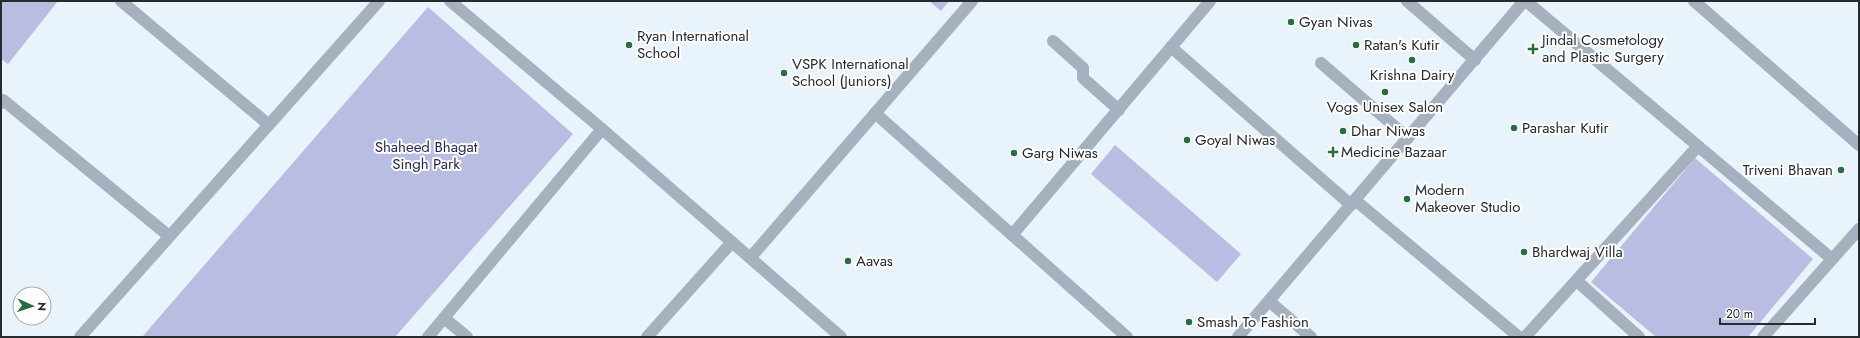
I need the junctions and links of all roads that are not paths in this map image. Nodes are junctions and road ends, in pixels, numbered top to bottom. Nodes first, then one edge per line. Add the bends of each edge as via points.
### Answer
1 (121, 1) edge
2 (379, 1) edge
3 (450, 1) edge
4 (972, 1) edge
5 (1210, 1) edge
6 (1407, 1) edge
7 (1525, 1) edge
8 (1694, 1) edge
9 (1053, 41) dead end
10 (1171, 47) junction
11 (1475, 60) junction
12 (1321, 63) dead end
13 (1, 103) edge
14 (1119, 110) junction
15 (875, 113) junction
16 (268, 124) junction
17 (602, 129) junction
18 (1408, 138) junction
19 (1859, 145) edge
20 (1698, 146) junction
21 (1353, 203) junction
22 (1859, 229) edge
23 (1012, 235) junction
24 (169, 236) junction
25 (732, 242) junction
26 (751, 257) junction
27 (1832, 259) junction
28 (1577, 281) junction
29 (1269, 301) junction
30 (444, 318) junction
31 (80, 337) edge
32 (428, 337) edge
33 (467, 337) edge
34 (647, 337) edge
35 (841, 337) edge
36 (1127, 337) edge
37 (1238, 337) edge
38 (1311, 337) edge
39 (1519, 337) edge
40 (1526, 337) edge
41 (1639, 337) edge
42 (1763, 337) edge

1 - 16 street
2 - 16 street
3 - 17 street
4 - 15 street
5 - 10 street
6 - 11 street
7 - 11 street
7 - 20 street
8 - 19 street
9 - 14 street via 1083,68 1083,78
10 - 14 street
10 - 21 street
11 - 18 street
12 - 18 street
13 - 24 street via 3,100
14 - 23 street
15 - 23 street
15 - 26 street
16 - 24 street
17 - 25 street
17 - 30 street
18 - 21 street
20 - 27 street
20 - 28 street
21 - 29 street
21 - 39 street
22 - 27 street
23 - 36 street
24 - 31 street
25 - 26 street
25 - 34 street
26 - 35 street
27 - 42 street
28 - 40 street
28 - 41 street
29 - 37 street
29 - 38 street
30 - 32 street
30 - 33 street

